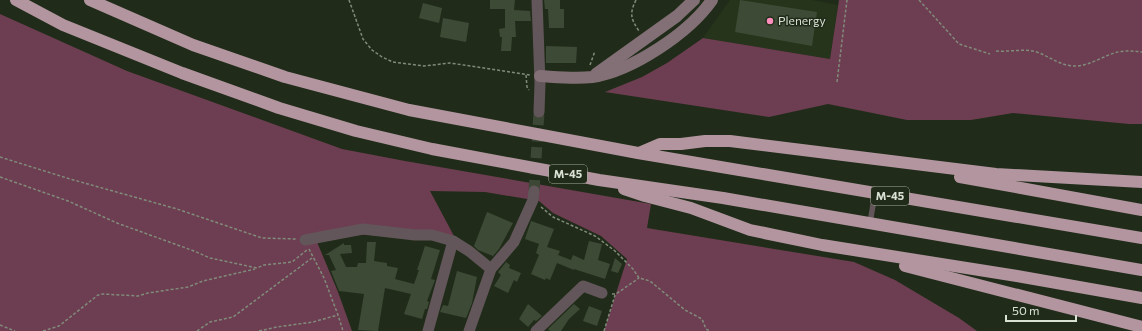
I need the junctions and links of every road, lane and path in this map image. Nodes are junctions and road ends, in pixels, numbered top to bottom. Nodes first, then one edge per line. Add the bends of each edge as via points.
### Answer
1 (16, 0) edge
2 (90, 0) edge
3 (349, 0) edge
4 (537, 0) edge
5 (636, 0) edge
6 (694, 0) edge
7 (712, 0) edge
8 (847, 0) edge
9 (918, 0) edge
10 (639, 31) dead end
11 (996, 51) dead end
12 (1142, 52) edge
13 (990, 54) dead end
14 (540, 76) junction
15 (591, 77) junction
16 (837, 82) dead end
17 (539, 112) tunnel mouth
18 (814, 152) junction
19 (638, 153) junction
20 (0, 157) edge
21 (0, 177) edge
22 (599, 180) junction
23 (1142, 182) edge
24 (875, 193) junction
25 (533, 196) joint
26 (1142, 210) edge
27 (870, 223) junction
28 (1142, 238) edge
29 (453, 241) junction
30 (307, 244) junction
31 (822, 245) junction
32 (312, 258) junction
33 (257, 268) junction
34 (491, 269) junction
35 (1142, 270) edge
36 (639, 278) junction
37 (602, 293) joint
38 (616, 294) junction
39 (1142, 298) edge
40 (338, 315) junction
41 (0, 325) edge
42 (1142, 327) edge
43 (7, 330) edge
44 (15, 331) edge
45 (43, 331) edge
46 (197, 331) edge
47 (260, 331) edge
48 (343, 331) edge
49 (428, 331) edge
50 (469, 331) edge
51 (536, 331) edge
52 (604, 331) edge
53 (710, 331) edge

1 - 22 highway, M-45 via 63,25 161,65 278,108 356,131 432,149
2 - 19 highway, M-45 via 193,45 285,77 409,110
3 - 14 path via 363,39 372,50 393,62 424,66 450,63
4 - 14 street
5 - 10 path via 632,8 632,19
6 - 15 main road via 677,16
7 - 15 main road via 676,36 655,51 613,72
8 - 16 path
9 - 13 path via 958,44
11 - 12 path via 1032,51 1044,54 1066,66 1089,64 1127,50
14 - 15 main road
14 - 17 street
18 - 19 highway via 730,141 704,141 660,144
18 - 23 highway via 996,174
18 - 26 highway
19 - 24 highway, M-45
20 - 30 path via 177,209 262,238
21 - 33 path via 68,201 117,223 210,258
22 - 27 highway, M-45
22 - 31 highway via 691,208 750,230
24 - 27 lane, M-45
24 - 28 highway, M-45
25 - 34 street via 514,242
25 - 36 path via 553,217 595,236 615,251
27 - 35 highway, M-45
29 - 30 street via 432,235 363,229
29 - 34 street
29 - 49 street
30 - 32 path
30 - 33 path via 292,262
31 - 39 highway
31 - 42 highway
32 - 40 path via 324,278
32 - 46 path via 234,317 210,322
33 - 45 path via 188,287 138,296 98,295 59,326
34 - 50 street
36 - 38 path
36 - 53 path via 650,281 685,310 702,319 706,329
37 - 38 path
37 - 51 street via 583,286
38 - 52 path
40 - 47 path
40 - 48 path
41 - 43 path
43 - 44 path

